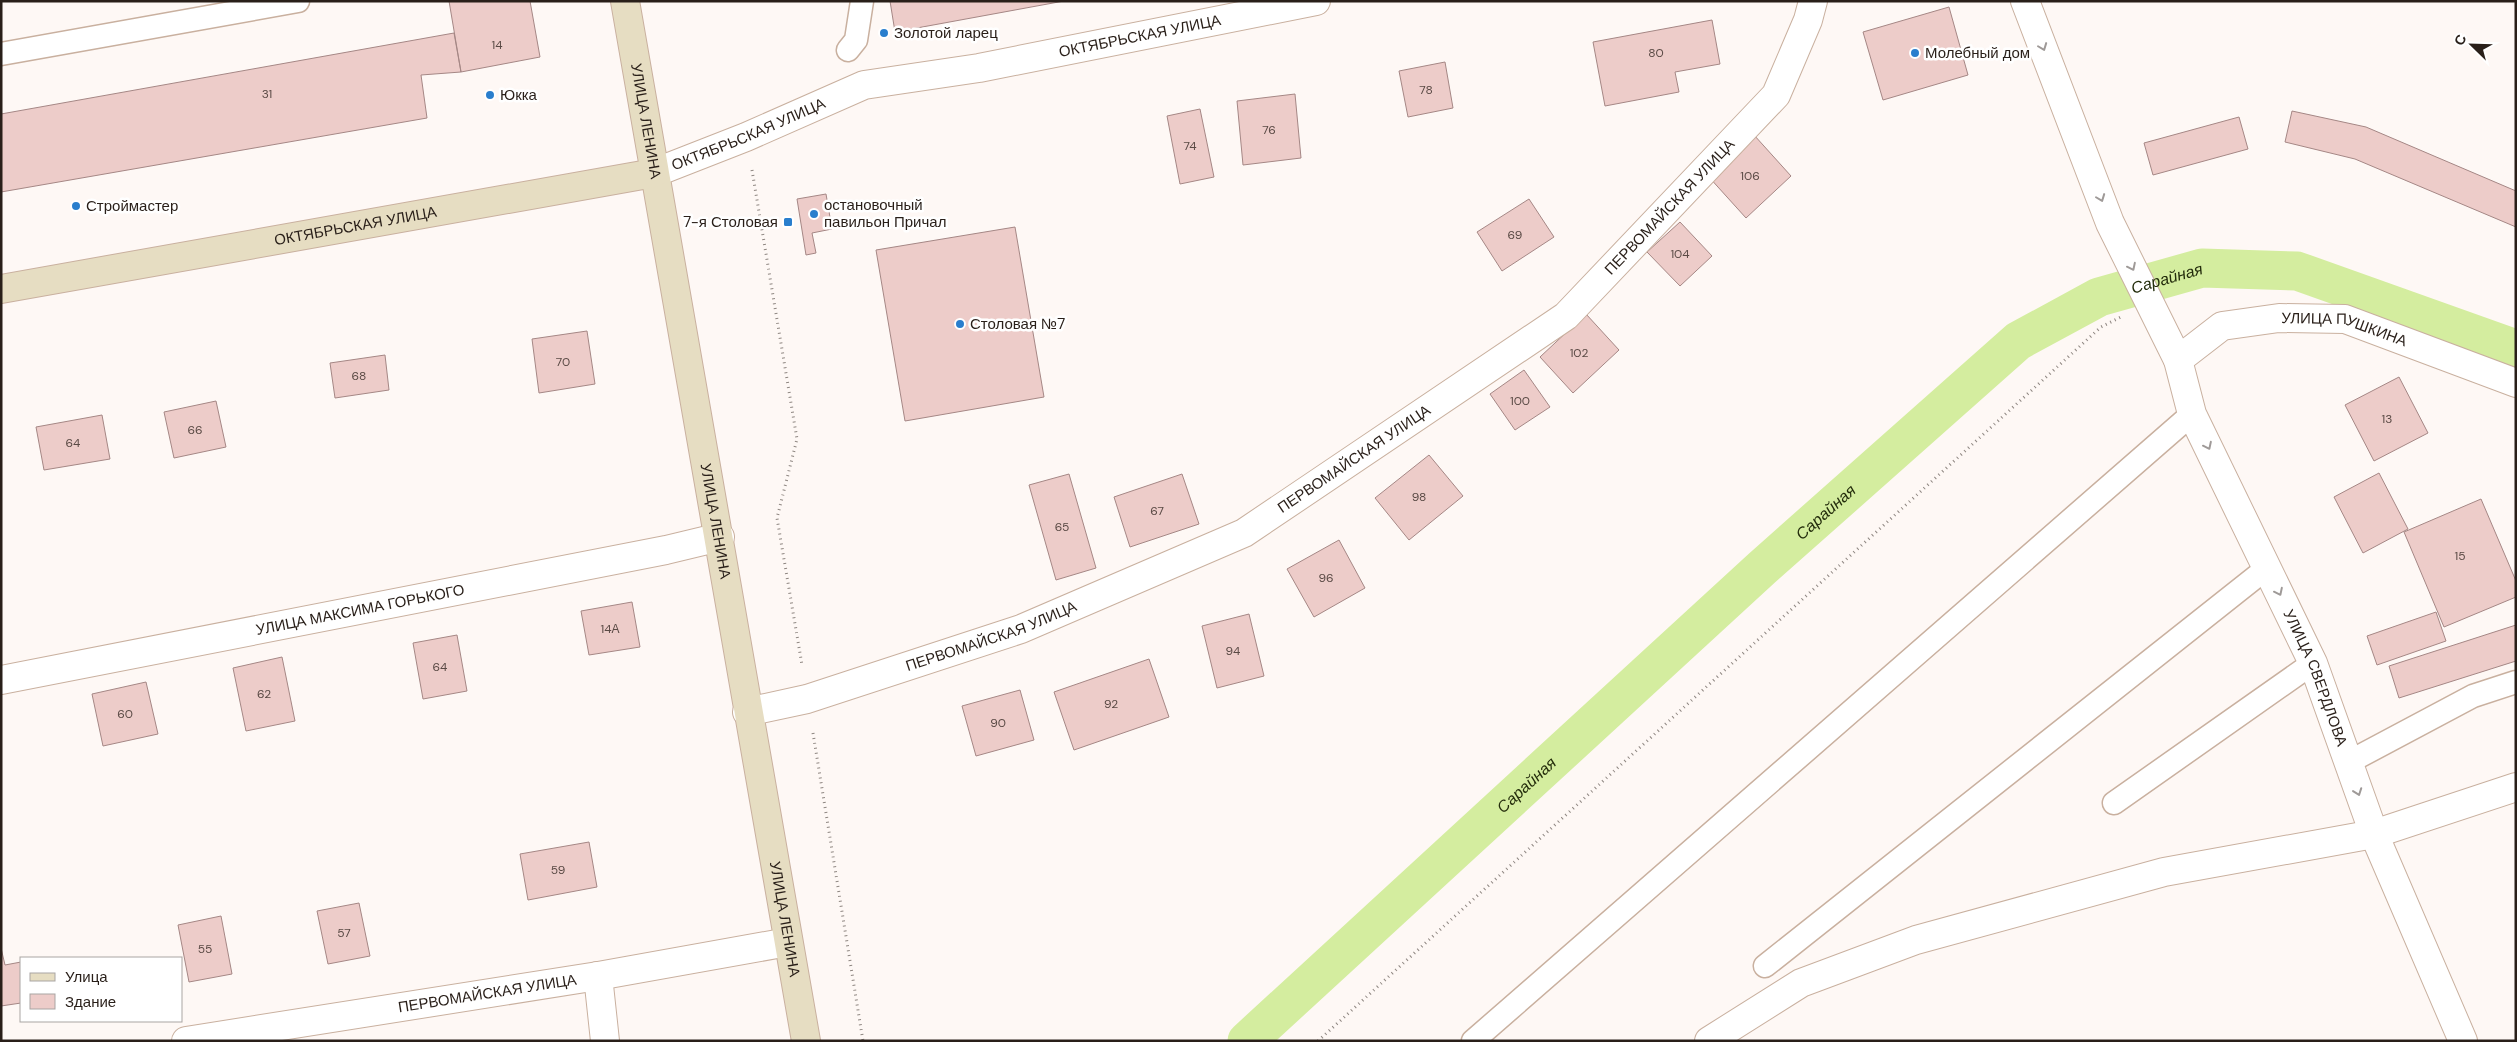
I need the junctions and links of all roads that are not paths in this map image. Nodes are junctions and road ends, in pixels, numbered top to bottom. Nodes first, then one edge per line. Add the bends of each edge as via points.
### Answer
1 (298, 1) edge
2 (626, 1) edge
3 (862, 1) edge
4 (1316, 1) edge
5 (1813, 1) edge
6 (2025, 1) edge
7 (848, 50) dead end
8 (1, 54) edge
9 (654, 173) junction
10 (1, 289) edge
11 (2178, 360) junction
12 (2516, 383) edge
13 (2192, 414) junction
14 (720, 537) junction
15 (2267, 568) junction
16 (2313, 663) junction
17 (1, 680) edge
18 (2516, 682) edge
19 (747, 712) junction
20 (2347, 763) junction
21 (2516, 787) edge
22 (2114, 803) dead end
23 (2374, 834) junction
24 (788, 942) junction
25 (1765, 966) dead end
26 (598, 976) junction
27 (186, 1041) edge
28 (605, 1041) edge
29 (806, 1041) edge
30 (1473, 1041) edge
31 (1709, 1041) edge
32 (2463, 1041) edge

1 - 8 lane
2 - 9 main road, УЛИЦА ЛЕНИНА
3 - 7 lane via 856,40
4 - 9 street, ОКТЯБРЬСКАЯ УЛИЦА via 979,68 864,85
5 - 19 street, ПЕРВОМАЙСКАЯ УЛИЦА via 1776,95 1566,316 1244,533 1021,629 807,699
6 -> 11 street, УЛИЦА СВЕРДЛОВА via 2110,224
9 - 10 main road, ОКТЯБРЬСКАЯ УЛИЦА
9 - 14 main road, УЛИЦА ЛЕНИНА
11 - 12 street, УЛИЦА ПУШКИНА via 2222,326 2279,318 2345,319
11 - 13 street, УЛИЦА СВЕРДЛОВА
13 -> 15 street, УЛИЦА СВЕРДЛОВА
13 - 30 lane
14 - 17 street, УЛИЦА МАКСИМА ГОРЬКОГО
14 - 19 main road, УЛИЦА ЛЕНИНА
15 -> 16 street, УЛИЦА СВЕРДЛОВА
15 - 25 lane
16 - 20 street, УЛИЦА СВЕРДЛОВА
16 - 22 lane
18 - 20 lane via 2473,696
19 - 24 main road, УЛИЦА ЛЕНИНА
20 -> 23 street, УЛИЦА СВЕРДЛОВА
21 - 23 street
23 - 31 street via 2164,872 1916,940 1801,983
23 - 32 street, УЛИЦА СВЕРДЛОВА
24 - 26 street, ПЕРВОМАЙСКАЯ УЛИЦА
24 - 29 main road, УЛИЦА ЛЕНИНА
26 - 27 street, ПЕРВОМАЙСКАЯ УЛИЦА
26 - 28 street

